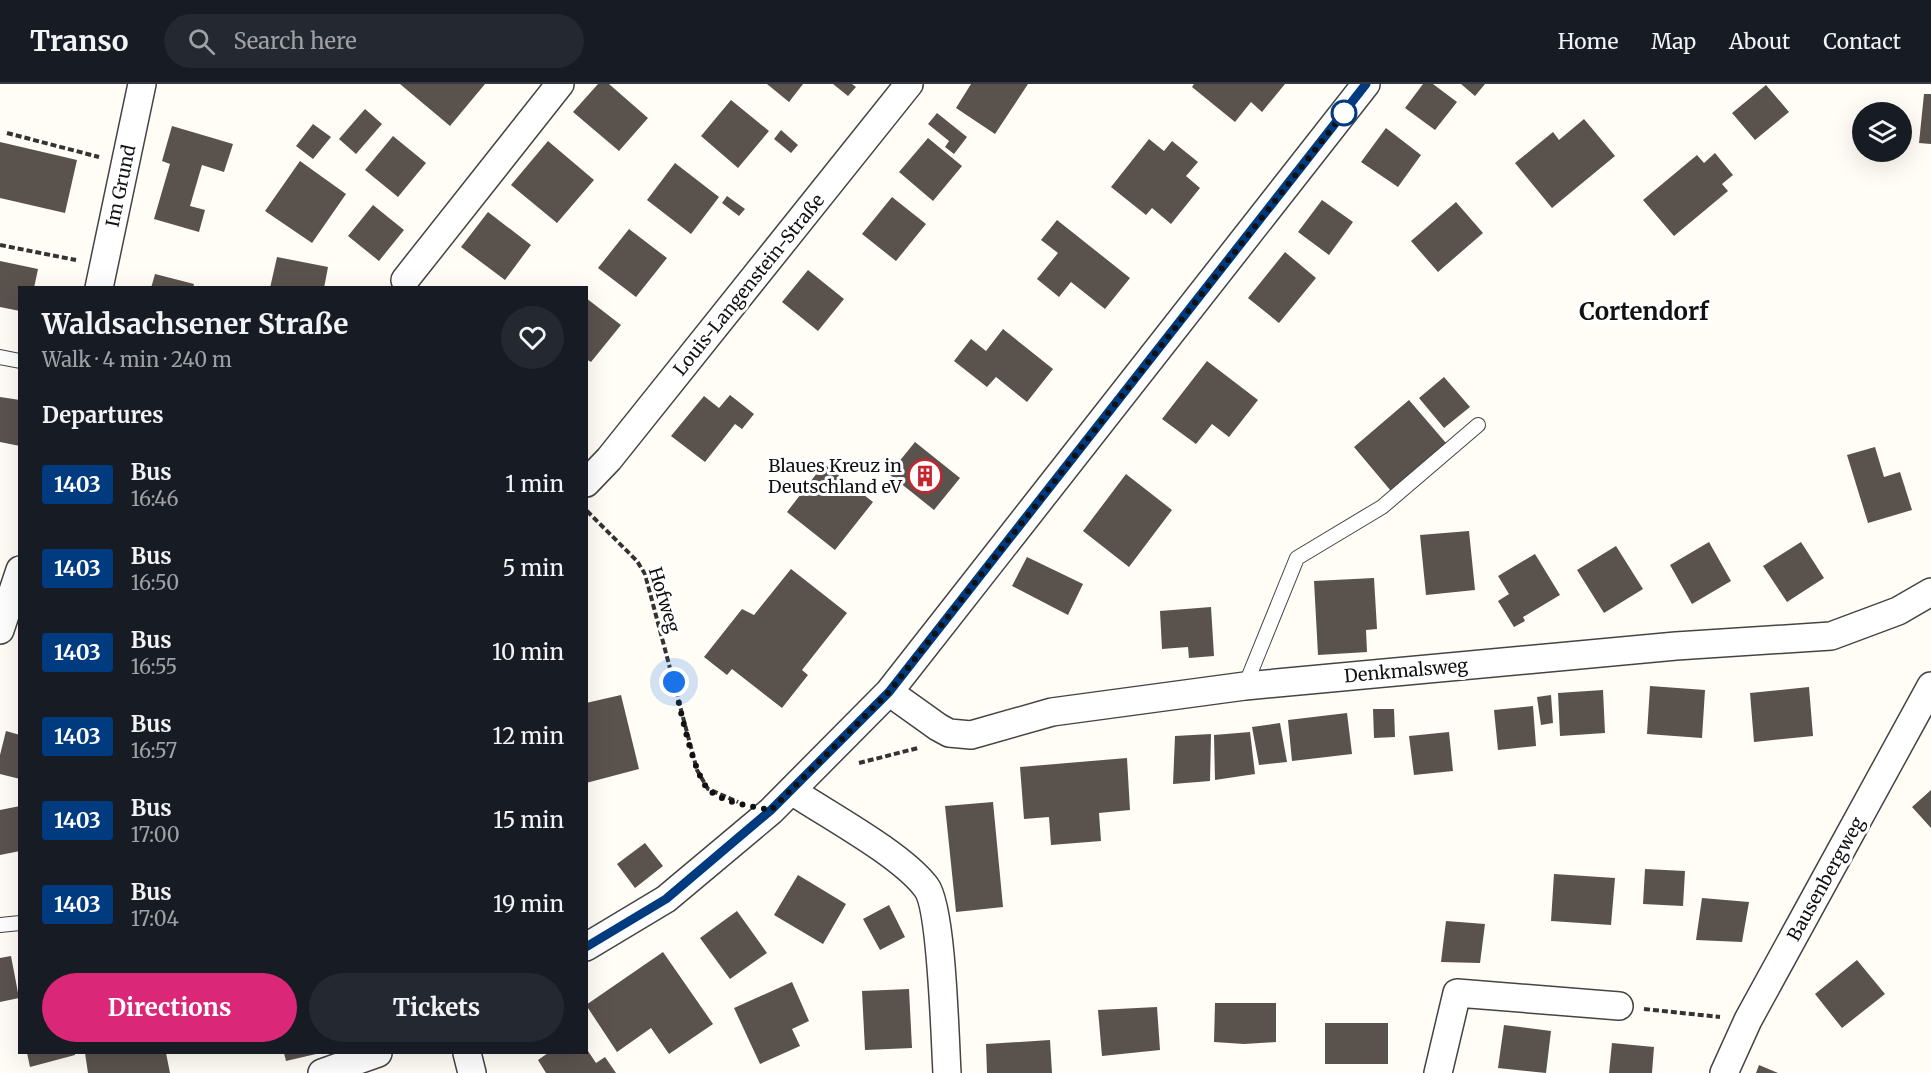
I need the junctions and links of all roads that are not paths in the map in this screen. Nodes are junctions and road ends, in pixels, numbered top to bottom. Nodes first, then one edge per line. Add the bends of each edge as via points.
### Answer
1 (142, 84) edge
2 (560, 84) edge
3 (909, 84) edge
4 (1366, 84) edge
5 (102, 277) edge
6 (405, 280) dead end
7 (0, 357) edge
8 (18, 361) edge
9 (1478, 425) dead end
10 (588, 481) edge
11 (18, 576) edge
12 (1931, 592) edge
13 (0, 630) edge
14 (1245, 686) junction
15 (1931, 686) edge
16 (889, 692) junction
17 (792, 791) junction
18 (18, 923) edge
19 (0, 925) edge
20 (588, 946) edge
21 (1619, 1006) road end
22 (375, 1054) edge
23 (466, 1054) edge
24 (321, 1073) edge
25 (472, 1073) edge
26 (947, 1073) edge
27 (1437, 1073) edge
28 (1724, 1073) edge

1 - 5 street, Im Grund
2 - 6 street
3 - 10 street, Louis-Langenstein-Straße
4 - 16 street
7 - 8 lane
9 - 14 lane via 1382,507 1297,558
11 - 13 street
12 - 14 street, Denkmalsweg via 1898,611 1831,636 1676,646
14 - 16 street, Denkmalsweg via 1053,712 971,735 950,733 938,727
15 - 28 street, Bausenbergweg via 1748,1020
16 - 17 street
17 - 20 street via 666,899
17 - 26 street via 908,867 928,888 937,923
18 - 19 lane
21 - 27 street via 1457,993
22 - 24 street
23 - 25 street

